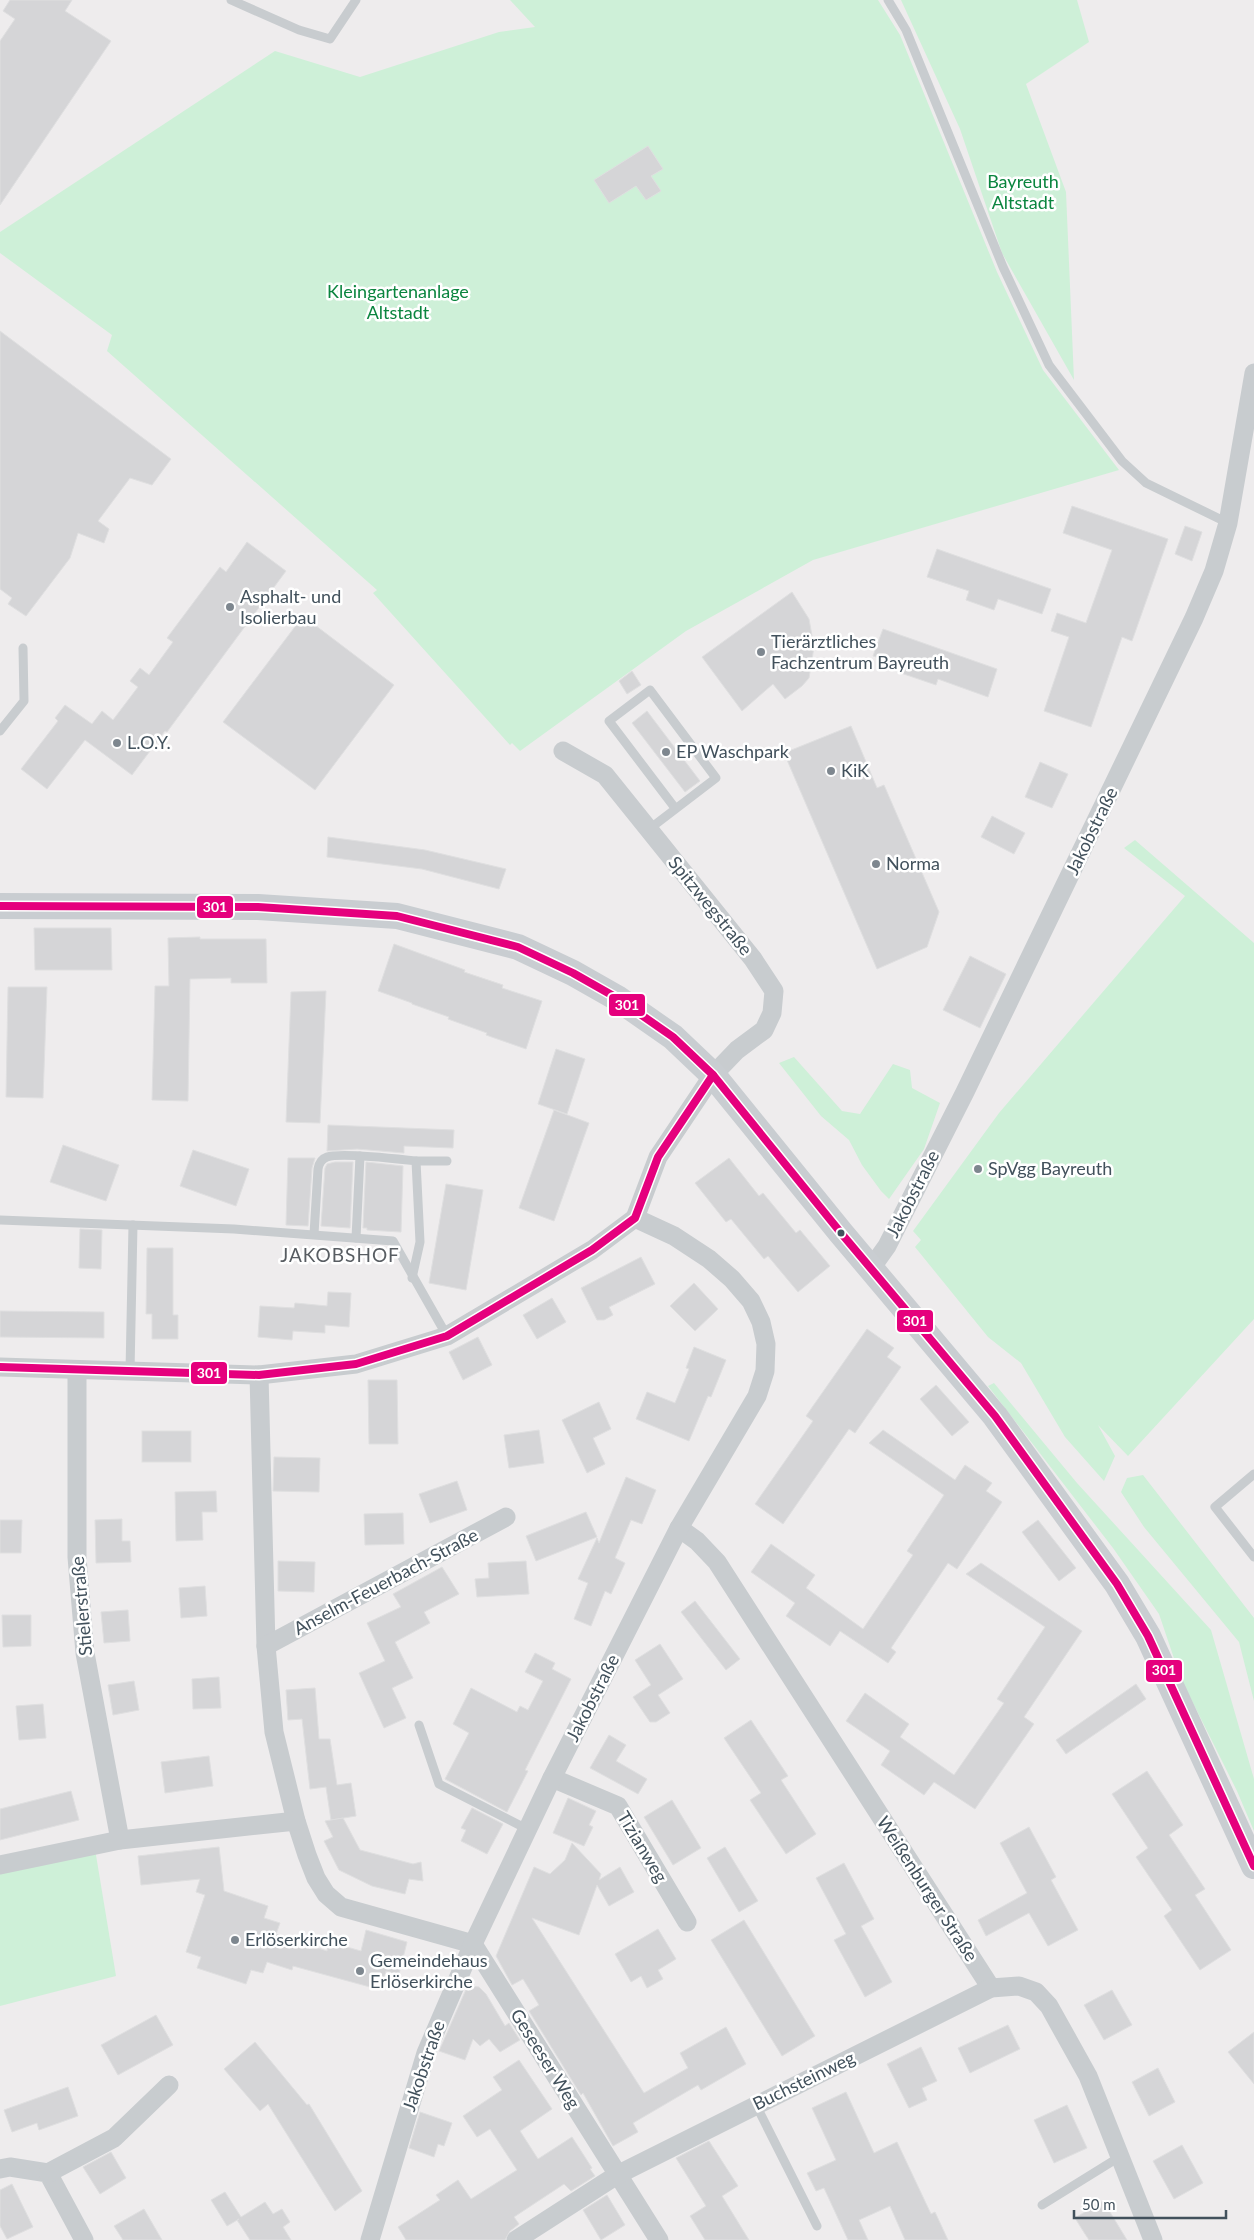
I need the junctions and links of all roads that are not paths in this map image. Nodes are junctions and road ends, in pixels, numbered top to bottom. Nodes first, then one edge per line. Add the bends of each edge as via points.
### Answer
1 (231, 0) edge
2 (356, 0) edge
3 (888, 0) edge
4 (1254, 373) edge
5 (1228, 523) junction
6 (23, 648) dead end
7 (0, 731) edge
8 (563, 751) dead end
9 (675, 808) junction
10 (648, 830) junction
11 (0, 906) edge
12 (713, 1075) junction
13 (360, 1156) junction
14 (416, 1160) junction
15 (447, 1161) dead end
16 (635, 1218) junction
17 (0, 1220) edge
18 (133, 1225) junction
19 (314, 1234) junction
20 (356, 1238) junction
21 (872, 1268) junction
22 (412, 1278) junction
23 (447, 1336) junction
24 (0, 1367) edge
25 (77, 1370) junction
26 (130, 1371) junction
27 (259, 1375) junction
28 (1254, 1474) edge
29 (506, 1517) dead end
30 (679, 1528) junction
31 (1254, 1557) edge
32 (266, 1646) junction
33 (419, 1725) dead end
34 (552, 1778) junction
35 (296, 1821) junction
36 (527, 1829) junction
37 (120, 1840) junction
38 (0, 1865) edge
39 (1254, 1866) edge
40 (687, 1922) dead end
41 (473, 1944) junction
42 (991, 1988) junction
43 (169, 2085) dead end
44 (756, 2105) junction
45 (1121, 2156) junction
46 (0, 2169) edge
47 (48, 2173) junction
48 (617, 2175) junction
49 (1042, 2205) dead end
50 (817, 2226) dead end
51 (84, 2240) edge
52 (370, 2240) edge
53 (516, 2240) edge
54 (659, 2240) edge
55 (1153, 2240) edge

1 - 2 lane via 299,30 330,39
3 - 5 lane via 906,30 1003,267 1049,365 1133,472 1146,483
4 - 5 street, Jakobstraße
5 - 21 street, Jakobstraße via 1214,571 1190,626 961,1100 887,1246
6 - 7 lane via 24,702
8 - 10 street, Spitzwegstraße via 605,775
9 - 9 lane via 609,721 650,690 716,778
9 - 10 lane
10 - 12 street, Spitzwegstraße via 754,959 774,991 772,1013 764,1030 737,1050
11 - 12 street via 258,907 397,916 518,947 573,973 617,998 673,1037
12 - 16 street, Spitzwegstraße via 658,1157
12 - 21 street
13 - 14 lane
13 - 19 lane via 328,1156 320,1162
13 - 20 lane
14 - 15 lane
14 - 22 lane via 420,1242
16 - 23 street via 592,1250
16 - 30 street, Jakobstraße via 674,1236 732,1279 751,1301 761,1322 766,1344 765,1371 757,1396
17 - 18 lane
18 - 19 lane
18 - 26 lane
19 - 20 lane
20 - 22 lane via 392,1241
21 - 39 street via 1004,1427 1117,1584 1148,1636
22 - 23 lane
23 - 27 street via 356,1364
24 - 25 street
25 - 26 street
25 - 37 street, Stielerstraße via 77,1558 85,1653
26 - 27 street
27 - 32 street, Anselm-Feuerbach-Straße
28 - 31 lane via 1215,1506
29 - 32 street, Anselm-Feuerbach-Straße
30 - 34 street, Jakobstraße
30 - 42 street, Weißenburger Straße via 717,1562
32 - 35 street, Anselm-Feuerbach-Straße via 274,1732
33 - 36 lane via 439,1784
34 - 36 street, Jakobstraße
34 - 40 street, Tizianweg via 618,1806
35 - 37 street
35 - 41 street, Anselm-Feuerbach-Straße via 316,1878 326,1894 341,1907
36 - 41 street, Jakobstraße
37 - 38 street
41 - 48 street, Geseeser Weg
41 - 52 street, Jakobstraße via 426,2054
42 - 44 street, Buchsteinweg
42 - 45 street via 1020,1986 1036,1992 1049,2006 1088,2076
43 - 47 street via 114,2138
44 - 48 street, Buchsteinweg
44 - 50 lane
45 - 49 lane
45 - 55 street
46 - 47 street
47 - 51 street
48 - 53 street
48 - 54 street, Geseeser Weg

